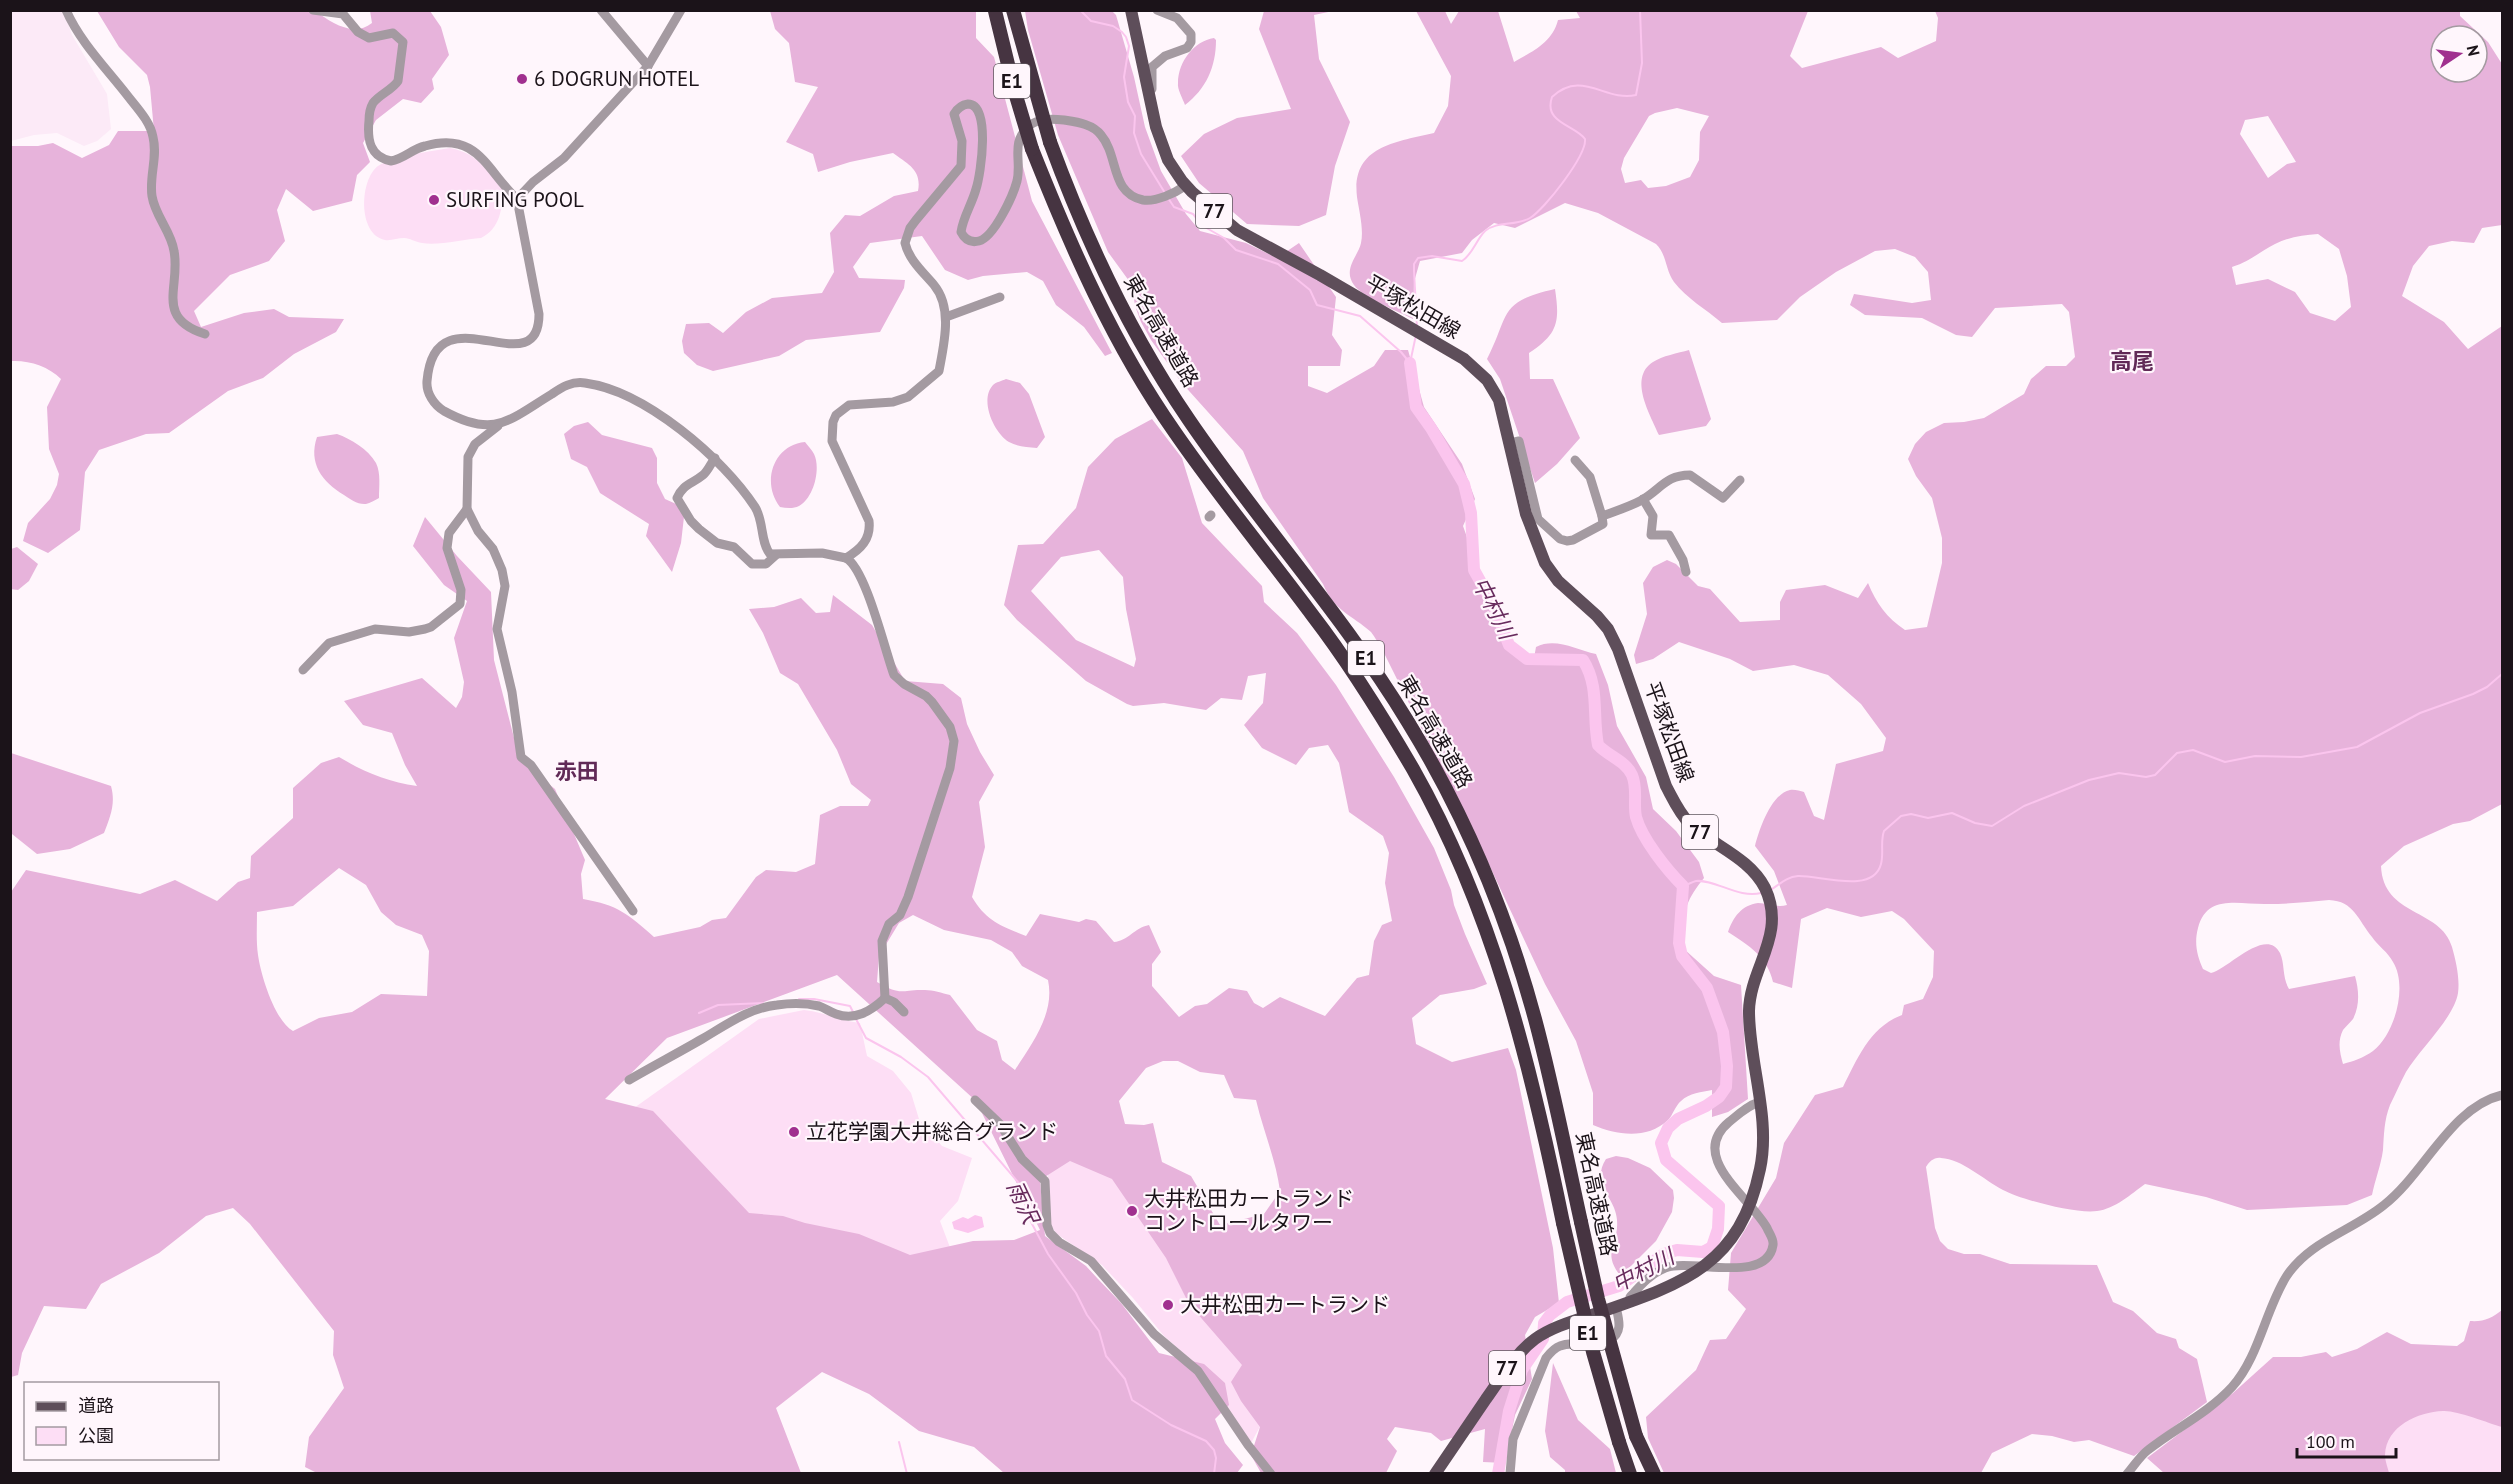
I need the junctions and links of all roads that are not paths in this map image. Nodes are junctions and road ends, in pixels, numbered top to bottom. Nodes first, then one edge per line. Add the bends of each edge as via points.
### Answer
1 (66, 10) edge
2 (313, 10) edge
3 (601, 10) edge
4 (681, 10) edge
5 (1013, 10) edge
6 (1131, 10) edge
7 (1157, 10) edge
8 (995, 11) edge
9 (648, 66) junction
10 (1156, 127) junction
11 (1184, 187) junction
12 (518, 199) junction
13 (1000, 297) dead end
14 (946, 317) junction
15 (205, 334) dead end
16 (498, 426) junction
17 (1510, 443) junction
18 (715, 458) junction
19 (1575, 460) dead end
20 (1740, 480) dead end
21 (1643, 499) junction
22 (466, 509) junction
23 (1602, 516) junction
24 (776, 555) junction
25 (846, 558) junction
26 (1686, 572) dead end
27 (303, 670) dead end
28 (633, 911) dead end
29 (885, 998) junction
30 (904, 1012) dead end
31 (629, 1080) dead end
32 (2502, 1095) edge
33 (975, 1100) dead end
34 (1759, 1102) junction
35 (1750, 1206) junction
36 (1706, 1266) junction
37 (1631, 1302) junction
38 (1616, 1306) junction
39 (1636, 1436) junction
40 (1271, 1473) edge
41 (1435, 1473) edge
42 (1510, 1473) edge
43 (1630, 1473) edge
44 (1649, 1473) edge
45 (1654, 1473) edge
46 (2127, 1473) edge

1 - 15 street via 76,31 150,125 154,146 152,198 175,256 175,310 187,326
2 - 12 street via 343,14 358,32 369,38 393,33 403,42 398,81 376,100 370,112 368,141 378,157 395,161 427,145 463,146 484,158 498,180
3 - 9 street
4 - 9 street
5 - 39 highway, 東名高速道路 / E1, bridge via 1050,142 1104,274 1164,382 1209,449 1349,633 1409,724 1459,817 1495,898 1531,1006 1598,1299
6 - 10 main road, 平塚松田線 / 77
7 - 10 street via 1178,18 1191,34 1191,42 1152,67 1151,106
8 - 43 highway, 東名高速道路 / E1, bridge via 1032,149 1086,277 1140,379 1211,483 1344,658 1430,802 1477,906 1505,983 1539,1104 1593,1352
9 - 12 street via 564,158
10 - 11 main road, 平塚松田線 / 77 via 1168,160
11 - 14 street via 1150,201 1129,195 1123,189 1105,140 1095,129 1056,119 1039,121 1030,124 1019,137 1017,180 1000,218 989,236 970,241 961,232 981,170 981,119 974,105 962,105 954,114 962,141 961,166 910,228 905,243 912,259 939,292
11 - 17 main road, 平塚松田線 / 77 via 1237,230 1464,359 1487,380 1499,400
12 - 16 street via 539,314 538,329 526,341 509,345 464,337 451,339 438,349 427,381 428,392 441,409 469,421
13 - 14 street
14 - 25 street via 939,371 933,378 899,401 849,405 833,422 832,441 869,521 864,544
16 - 18 street via 563,387 584,382 647,408
16 - 22 street via 475,444 468,457
17 - 23 street via 1519,441 1538,519 1560,539 1573,540 1603,524
17 - 34 main road, 平塚松田線 / 77 via 1526,514 1545,563 1557,581 1608,629 1676,806 1690,824 1748,865 1768,897 1773,922 1749,1010
18 - 24 street via 754,506 767,551
18 - 24 street via 706,472 684,486 677,498 691,520 717,543 735,547 752,564 766,564
19 - 23 street via 1590,477
20 - 21 street via 1723,498 1690,475 1676,476
21 - 23 street
21 - 26 street via 1653,516 1651,535 1669,535
22 - 27 street via 449,533 447,548 461,590 460,604 425,629 375,629 329,643
22 - 28 street via 502,570 505,586 497,629 512,692 521,757 531,765
24 - 25 street via 822,553
25 - 29 street via 862,580 894,675 932,702 950,727 954,741 950,768 908,897 882,940
29 - 30 street
29 - 31 street via 875,1008 850,1017 805,1004 758,1009
32 - 46 street via 2466,1114 2385,1205 2308,1251 2287,1276 2234,1385 2214,1405 2146,1452
33 - 40 street via 1000,1124 1022,1159 1045,1181 1050,1233 1091,1261 1154,1334 1198,1371
34 - 35 main road, 平塚松田線 / 77 via 1763,1133 1761,1167
34 - 35 street via 1721,1128 1713,1152 1720,1169
35 - 36 main road, 平塚松田線 / 77 via 1736,1232
35 - 36 street via 1772,1238 1768,1257 1740,1269
36 - 37 main road, 平塚松田線 / 77 via 1677,1284
36 - 37 street via 1682,1264 1665,1268 1649,1276 1630,1297
37 - 38 main road, 平塚松田線 / 77
38 - 41 main road, 平塚松田線 / 77 via 1535,1339 1509,1365
38 - 42 street via 1620,1330 1616,1336 1602,1345 1561,1345 1546,1358 1512,1440
39 - 44 highway, 東名高速道路 / E1
39 - 45 highway

